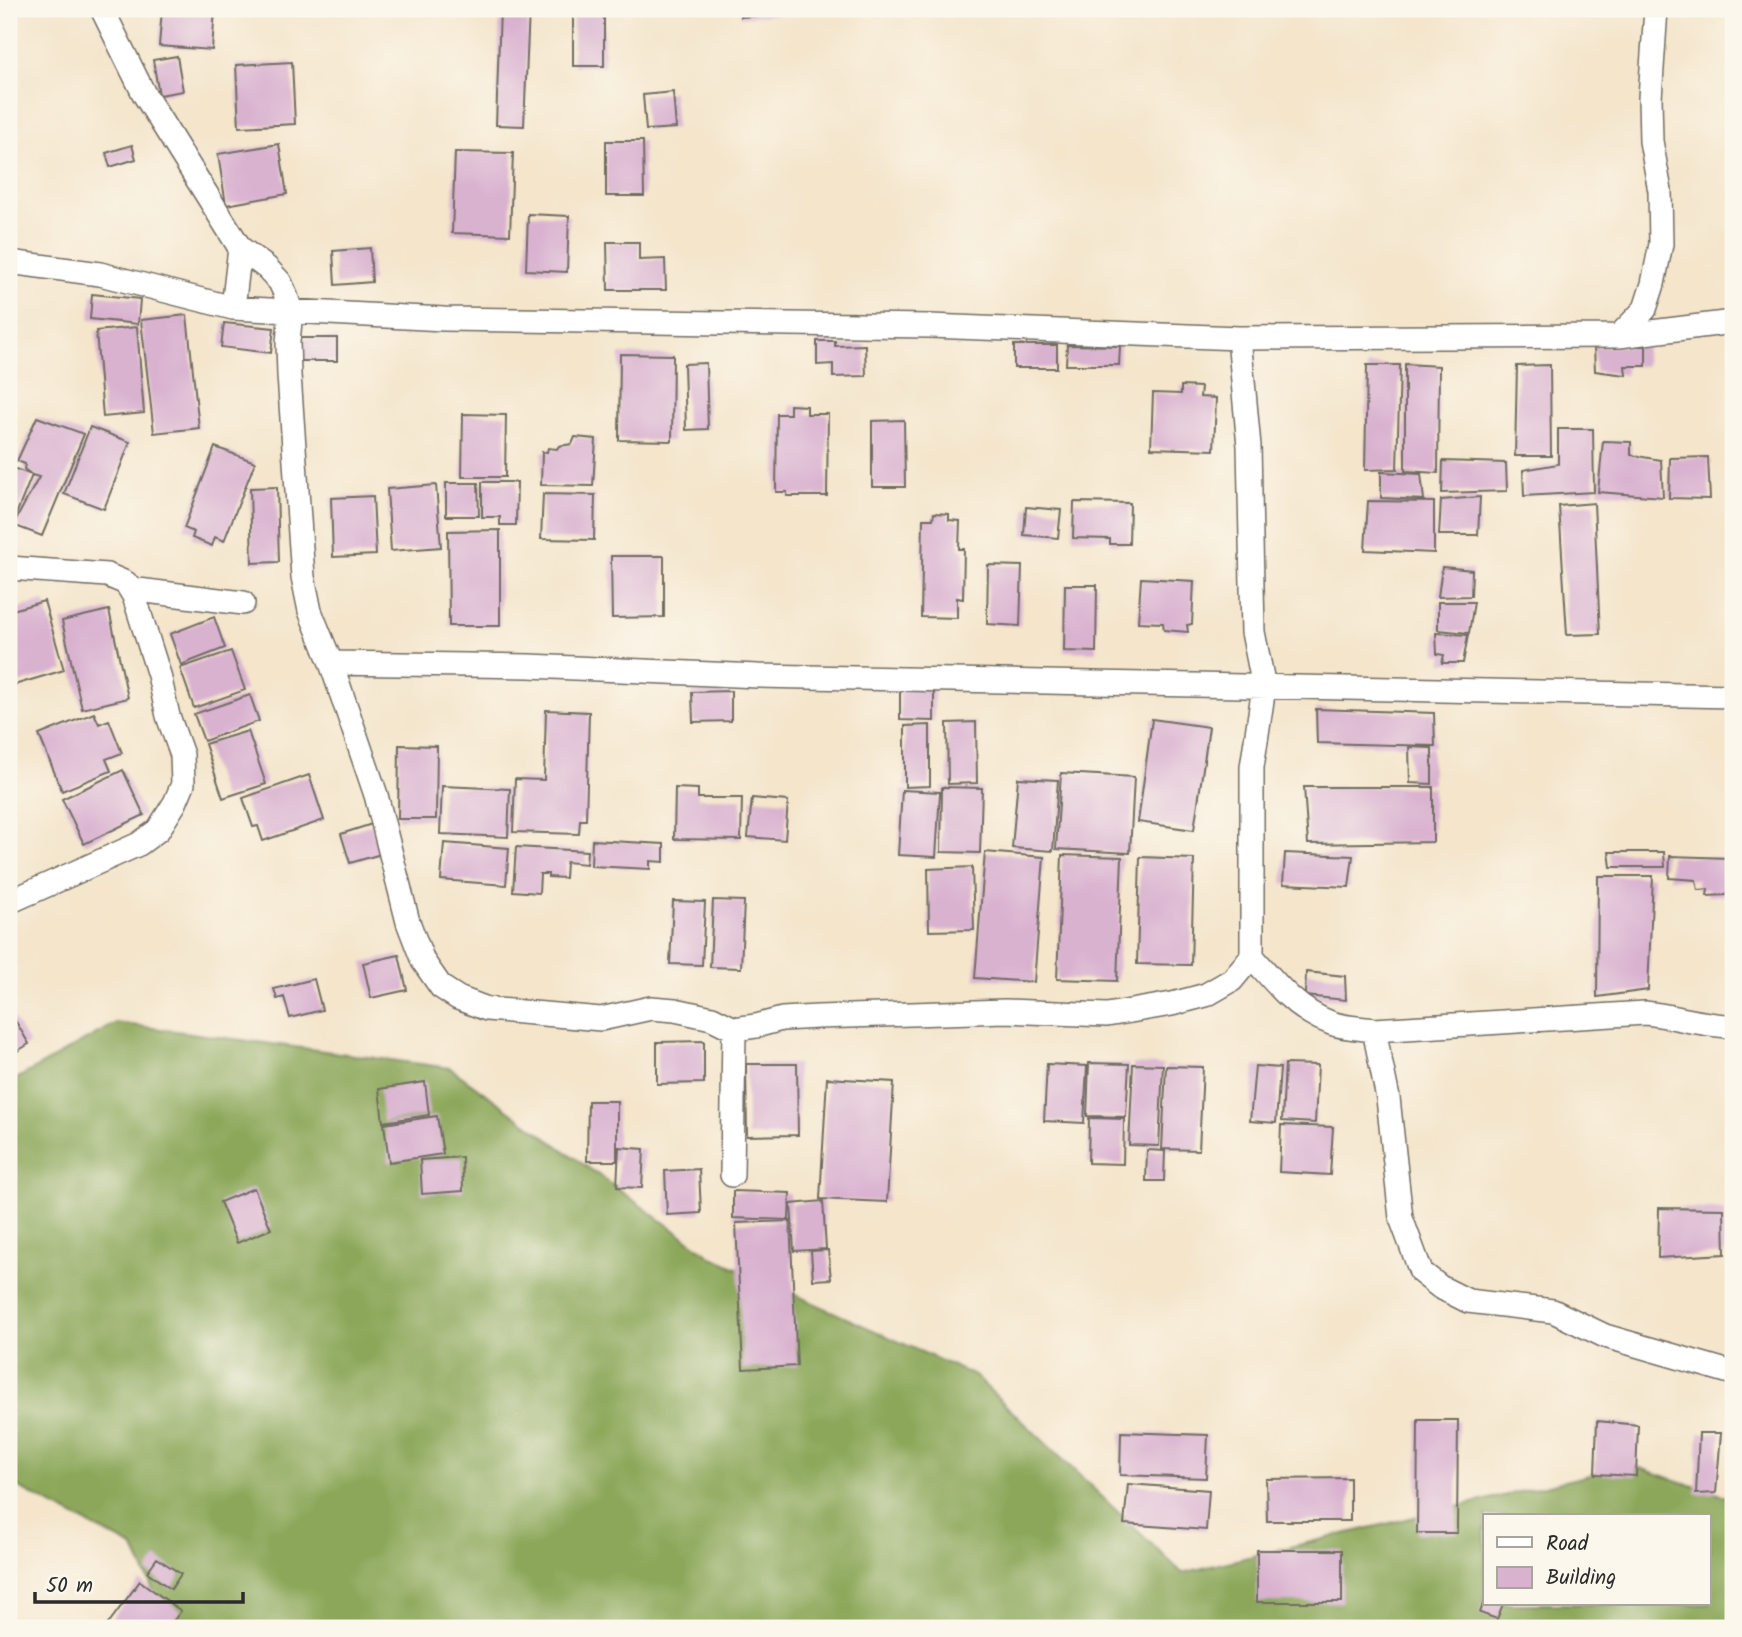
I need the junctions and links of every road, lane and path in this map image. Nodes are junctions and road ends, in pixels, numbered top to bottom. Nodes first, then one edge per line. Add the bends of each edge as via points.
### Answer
1 (102, 9) edge
2 (1656, 9) edge
3 (240, 248) junction
4 (9, 261) edge
5 (233, 308) junction
6 (290, 311) junction
7 (1733, 322) edge
8 (1619, 335) junction
9 (1239, 338) junction
10 (9, 568) edge
11 (130, 589) junction
12 (243, 603) dead end
13 (331, 663) junction
14 (1264, 687) junction
15 (1733, 696) edge
16 (9, 902) edge
17 (1252, 956) junction
18 (1733, 1026) edge
19 (734, 1029) junction
20 (1374, 1030) junction
21 (732, 1175) dead end
22 (1733, 1373) edge

1 - 3 street via 144,94
2 - 8 street via 1650,98 1661,244 1645,309
3 - 5 street
3 - 6 street via 280,282
4 - 5 street via 100,274
5 - 6 street
6 - 9 street via 444,319 930,326
6 - 13 street via 289,375 303,577 310,611
7 - 8 street
8 - 9 street
9 - 14 street via 1250,446 1253,632
10 - 11 street via 107,575
11 - 12 street
11 - 16 street via 182,755 183,784 158,830 139,844
13 - 14 street
13 - 19 street via 376,795 408,922 423,961 441,986 487,1009 601,1019 651,1008 712,1018
14 - 15 street
14 - 17 street via 1252,767
17 - 19 street via 1232,980 1206,995 1107,1015 1005,1011 818,1017
17 - 20 street via 1287,997 1307,1011 1332,1024
18 - 20 street via 1645,1013
19 - 21 street
20 - 22 street via 1388,1098 1401,1218 1421,1272 1468,1301 1553,1311 1605,1336

